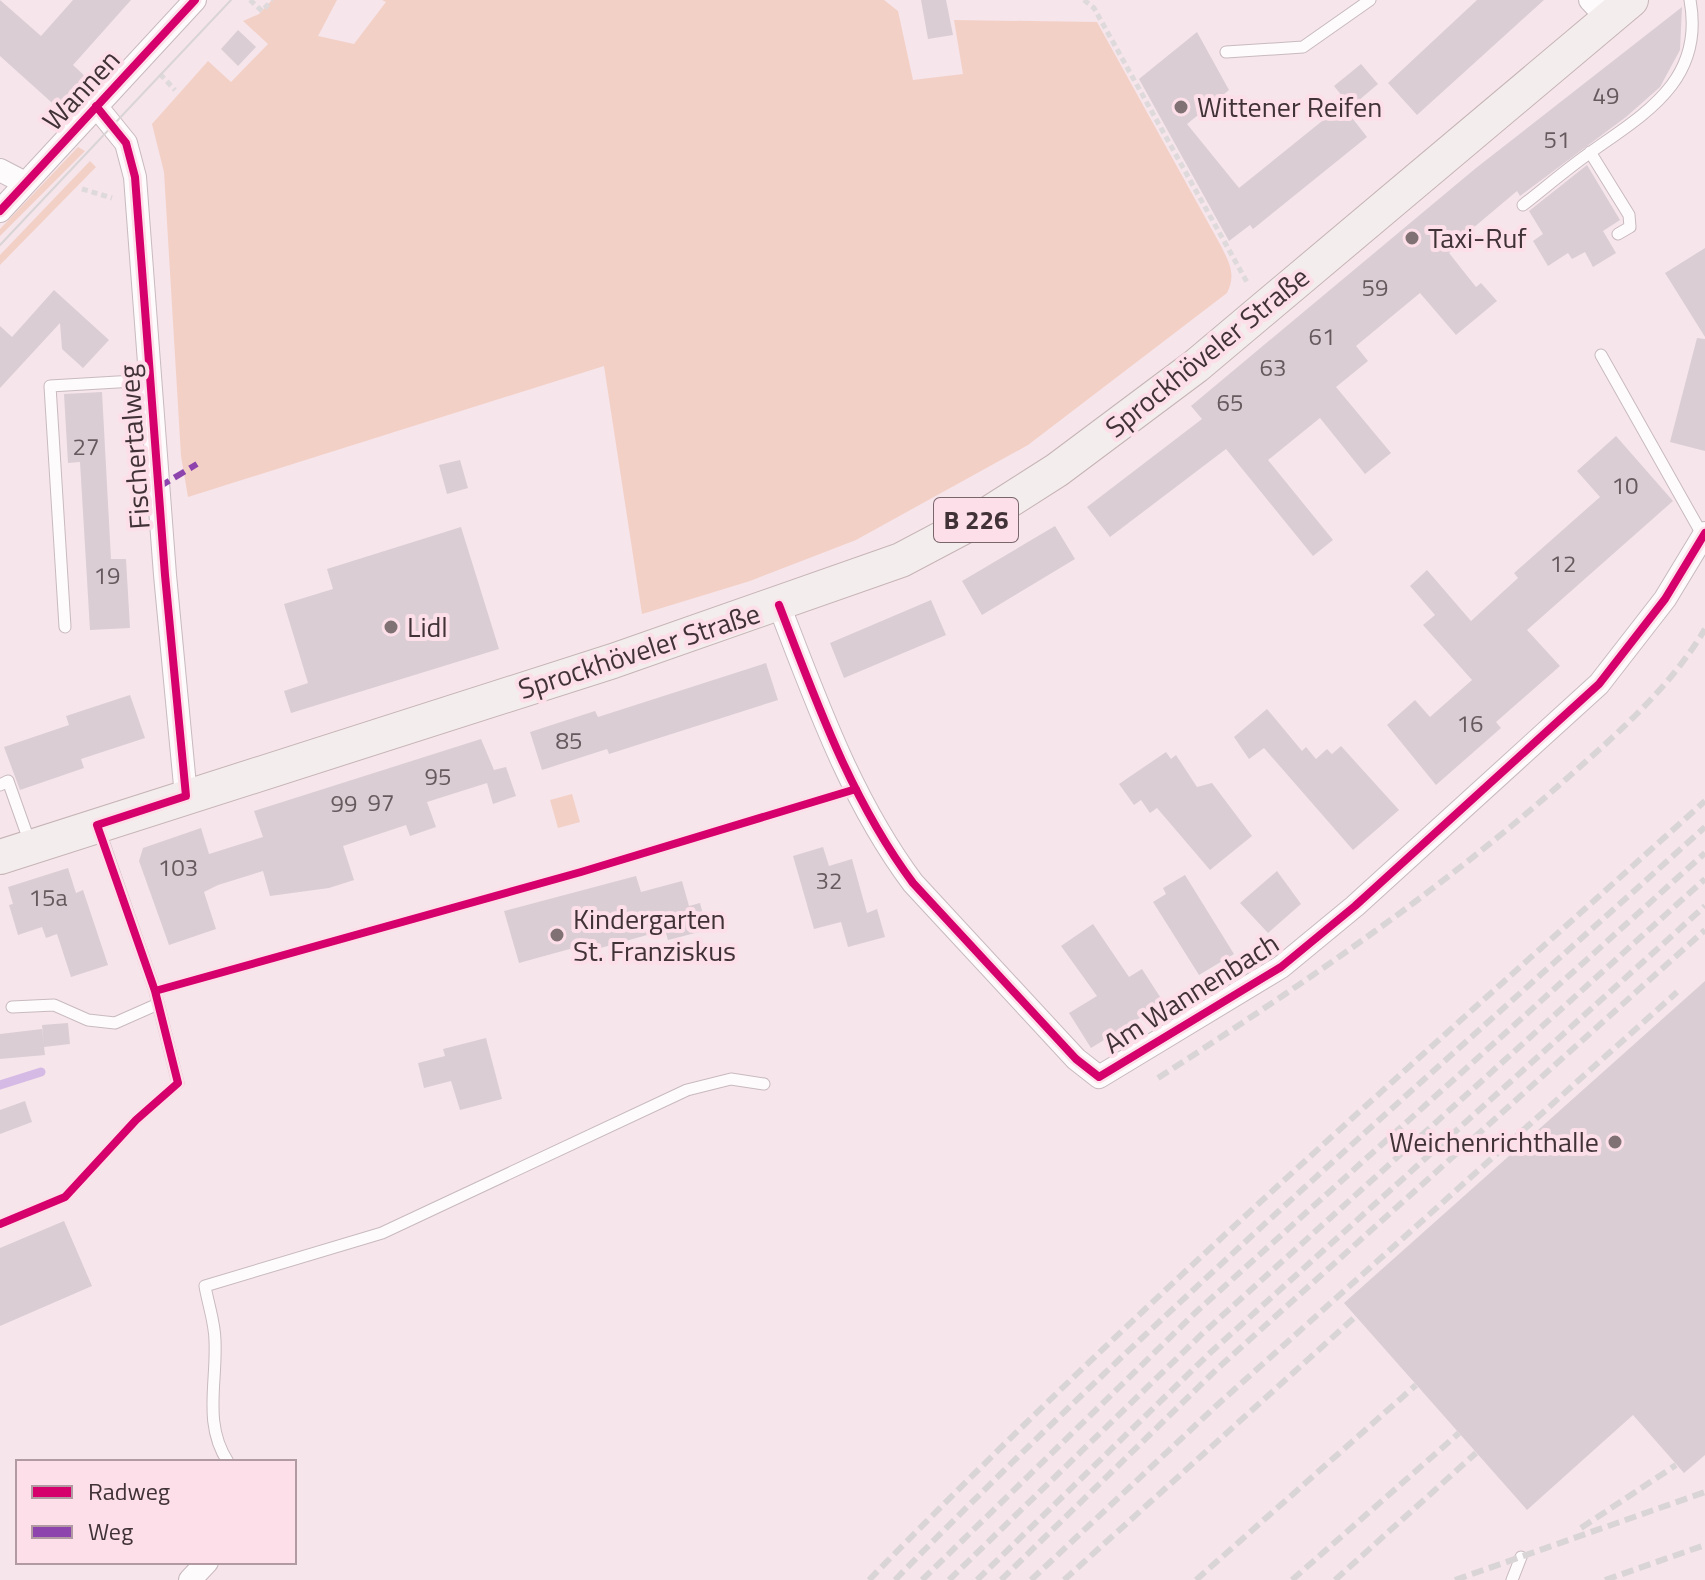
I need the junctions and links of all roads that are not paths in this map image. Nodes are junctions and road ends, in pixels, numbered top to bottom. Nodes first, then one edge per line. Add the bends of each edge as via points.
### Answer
1 (195, 0) edge
2 (1370, 0) edge
3 (1690, 0) edge
4 (1609, 6) edge
5 (1705, 39) edge
6 (1226, 52) dead end
7 (1694, 75) dead end
8 (96, 106) junction
9 (1590, 152) junction
10 (0, 170) edge
11 (25, 183) junction
12 (1523, 205) dead end
13 (0, 211) edge
14 (1618, 234) dead end
15 (1601, 355) dead end
16 (151, 380) junction
17 (1704, 534) edge
18 (779, 605) junction
19 (65, 627) dead end
20 (0, 785) edge
21 (186, 796) junction
22 (97, 825) junction
23 (16, 852) edge
24 (158, 1004) junction
25 (12, 1007) dead end
26 (178, 1083) dead end
27 (764, 1084) dead end
28 (227, 1460) edge
29 (1521, 1557) dead end
30 (205, 1564) edge
31 (190, 1580) edge
32 (1512, 1580) edge

1 - 8 street, Wannen
2 - 6 lane via 1303,47
3 - 5 lane
4 - 18 main road, Sprockhöveler Straße / B 226 via 1266,307 1103,436 988,514 901,560
7 - 9 lane via 1682,93
8 - 11 street, Wannen
8 - 16 street, Fischertalweg via 132,155
9 - 12 lane
9 - 14 lane via 1629,215 1630,227
10 - 11 street
11 - 13 street, Wannen
15 - 17 lane
16 - 19 lane via 50,386
16 - 21 street, Fischertalweg
17 - 18 street, Am Wannenbach via 1665,599 1599,684 1355,906 1281,967 1099,1077 1076,1059 891,854 816,702
18 - 21 main road, Sprockhöveler Straße / B 226
20 - 23 lane via 8,781
21 - 22 main road, Sprockhöveler Straße / B 226
22 - 23 main road, Sprockhöveler Straße / B 226
22 - 24 lane
24 - 25 lane via 115,1023 88,1020 54,1005
24 - 26 lane
27 - 28 lane via 731,1079 687,1090 382,1233 205,1286 215,1341 210,1390 216,1444
29 - 32 lane
30 - 31 street

